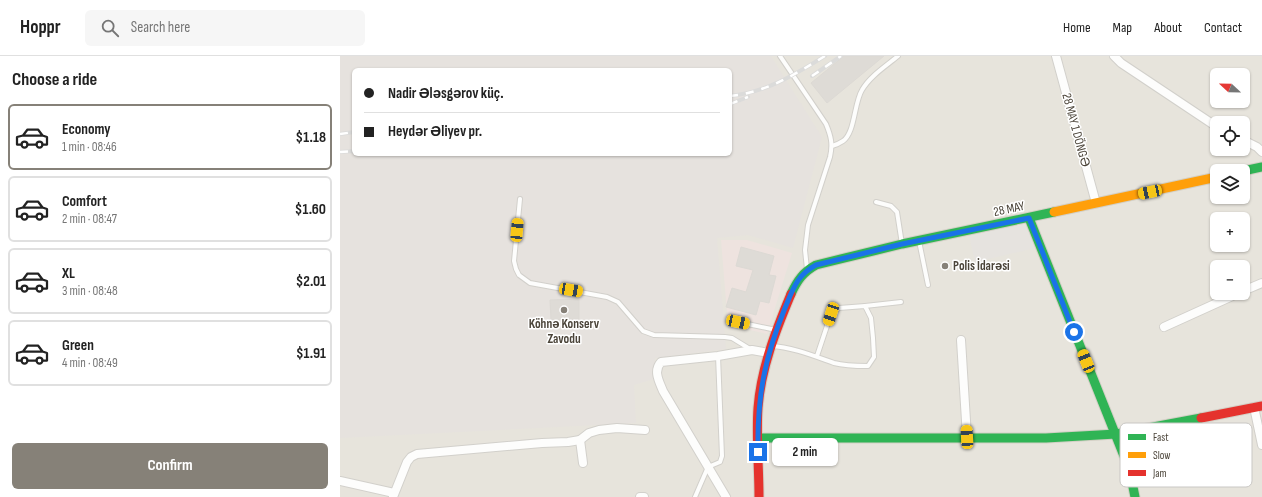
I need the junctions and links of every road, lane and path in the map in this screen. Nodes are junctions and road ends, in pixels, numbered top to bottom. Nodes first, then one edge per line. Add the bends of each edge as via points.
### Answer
1 (898, 56) edge
2 (1056, 56) edge
3 (1114, 56) edge
4 (782, 57) edge
5 (1210, 122) edge
6 (1250, 144) edge
7 (832, 146) junction
8 (1262, 152) edge
9 (1262, 167) edge
10 (1250, 170) edge
11 (1210, 179) edge
12 (520, 199) dead end
13 (876, 202) dead end
14 (1096, 203) junction
15 (1029, 218) junction
16 (918, 240) junction
17 (902, 244) junction
18 (807, 270) junction
19 (1262, 283) edge
20 (928, 285) dead end
21 (1250, 288) edge
22 (1224, 300) edge
23 (901, 302) dead end
24 (865, 306) junction
25 (738, 322) dead end
26 (1164, 327) dead end
27 (776, 330) junction
28 (961, 340) dead end
29 (752, 350) junction
30 (770, 350) junction
31 (718, 356) junction
32 (817, 356) junction
33 (1258, 406) edge
34 (1172, 423) edge
35 (645, 430) dead end
36 (1120, 433) edge
37 (1116, 434) junction
38 (967, 437) junction
39 (758, 438) junction
40 (580, 440) junction
41 (1120, 445) edge
42 (1262, 445) edge
43 (583, 462) dead end
44 (708, 467) junction
45 (340, 481) edge
46 (1133, 487) edge
47 (393, 495) edge
48 (640, 497) edge
49 (644, 497) edge
50 (695, 497) edge
51 (726, 497) edge
52 (759, 497) edge
53 (1135, 497) edge

1 - 7 lane via 862,89 849,134 844,141
2 - 14 street, 28 MAY 1 DÖNGƏ
3 - 5 street
4 - 7 lane via 826,124
6 - 8 street
7 - 18 lane via 808,225 805,250
9 - 10 street
11 - 14 street, 28 MAY
12 - 29 lane via 514,261 519,275 530,282 607,297 618,302 643,331 654,335 725,336
13 - 17 lane via 891,206 897,212
14 - 15 street, 28 MAY
15 - 16 street, 28 MAY
15 - 37 street
16 - 17 street, 28 MAY
16 - 20 lane
17 - 18 street, 28 MAY via 833,260
18 - 27 street via 797,281
19 - 21 street
22 - 26 street
23 - 24 lane
24 - 32 lane via 839,308 831,314
24 - 32 lane via 871,318 874,357 868,366 848,366
25 - 27 lane
27 - 30 street
28 - 38 street
29 - 30 street
29 - 31 street
30 - 32 lane via 785,347
30 - 39 street via 760,392
31 - 44 lane via 722,456 720,462
31 - 44 street via 661,362 657,366 663,391
33 - 34 street
33 - 42 street
35 - 40 street via 599,430 589,433
36 - 37 street
37 - 38 street via 1046,438
37 - 41 street
38 - 39 street
39 - 52 street
40 - 43 street
40 - 47 street via 417,454 407,462
44 - 50 lane
44 - 51 street
45 - 47 street
46 - 53 street
48 - 49 street

